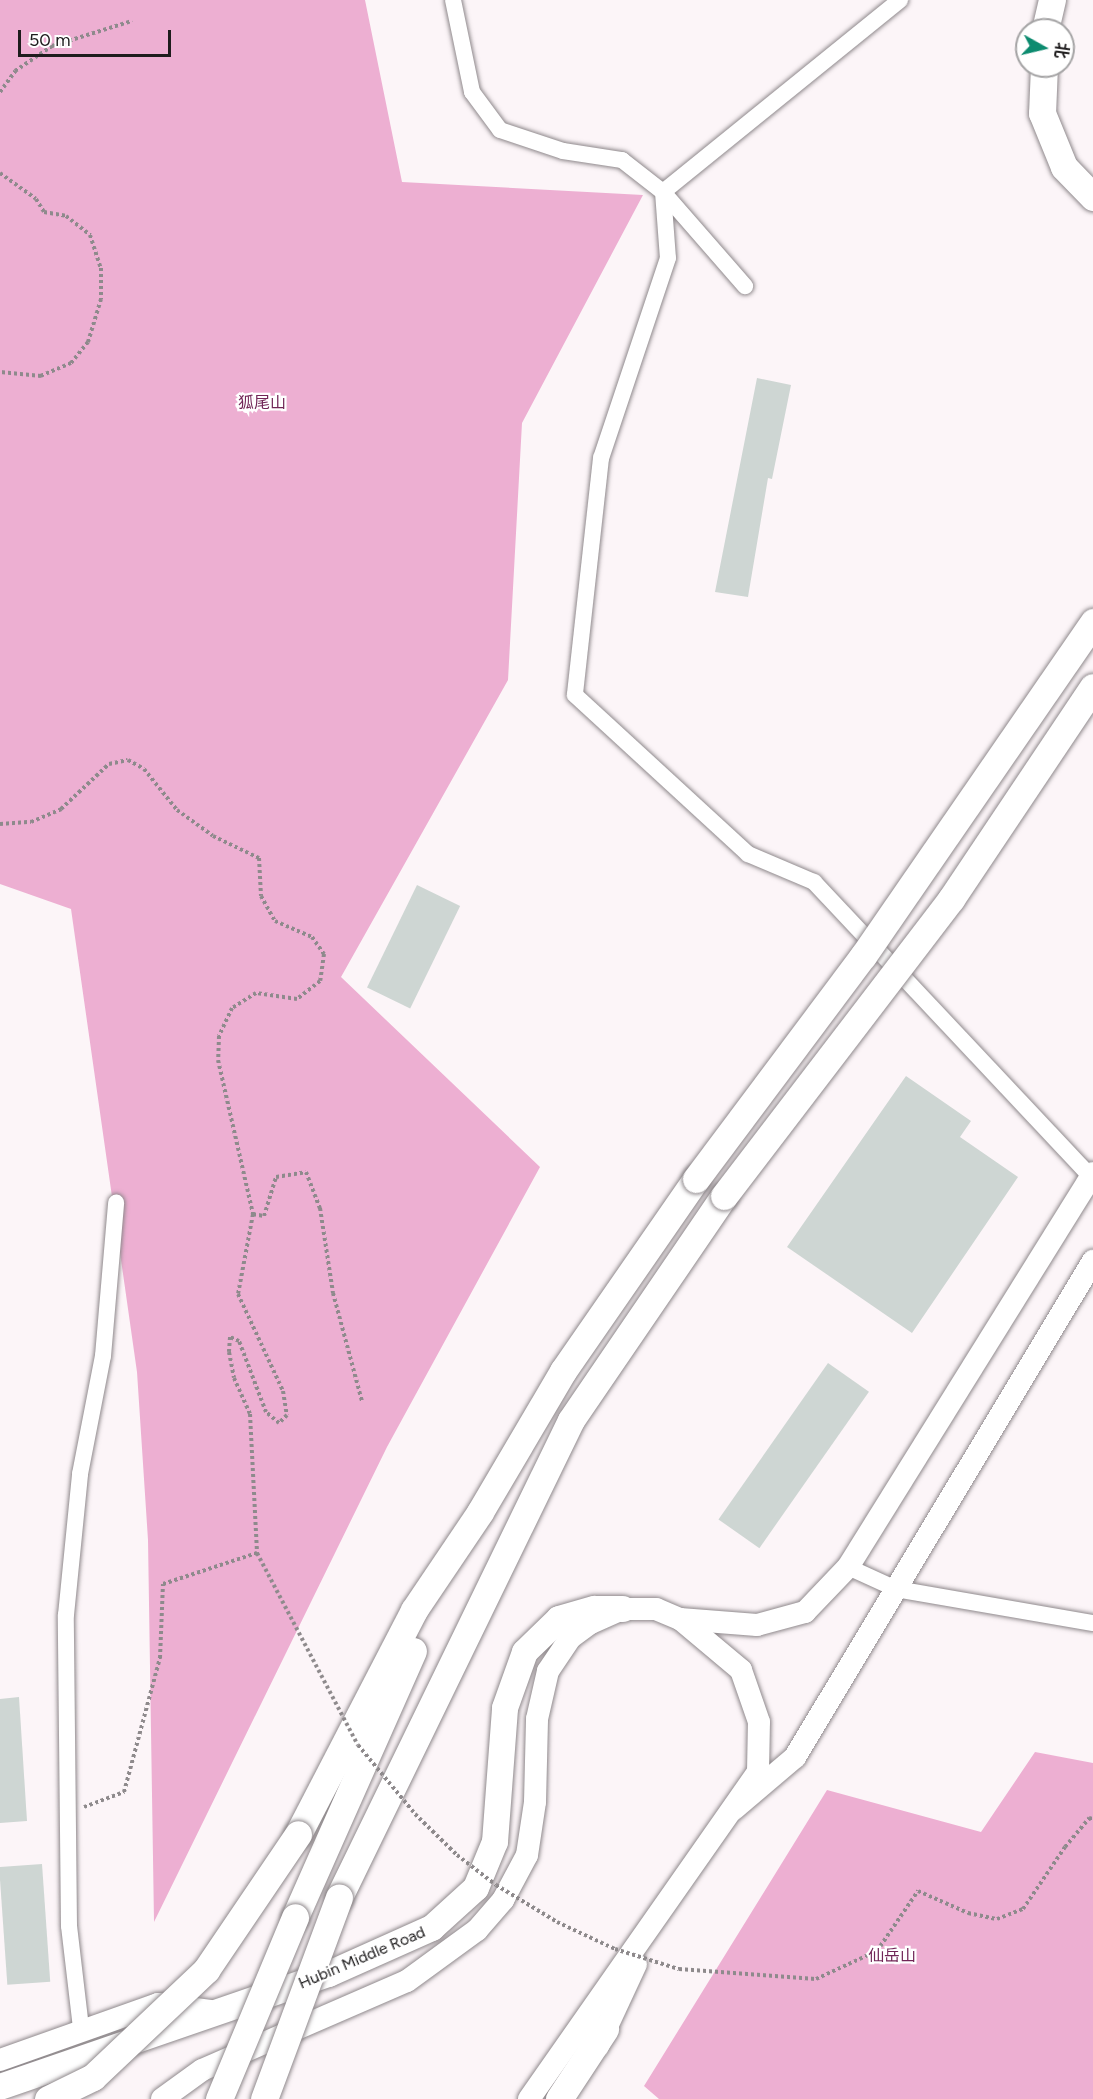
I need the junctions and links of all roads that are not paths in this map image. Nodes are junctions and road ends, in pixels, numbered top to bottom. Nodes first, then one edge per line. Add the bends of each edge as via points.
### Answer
1 (453, 0) edge
2 (900, 0) edge
3 (1052, 0) edge
4 (1048, 18) edge
5 (1043, 78) edge
6 (663, 192) junction
7 (1093, 197) edge
8 (746, 286) dead end
9 (1093, 622) edge
10 (1093, 687) edge
11 (1092, 1175) edge
12 (116, 1203) dead end
13 (1093, 1262) edge
14 (480, 1512) junction
15 (848, 1567) junction
16 (896, 1589) junction
17 (623, 1609) junction
18 (681, 1619) junction
19 (1093, 1623) edge
20 (734, 1809) junction
21 (666, 1903) junction
22 (219, 2012) junction
23 (81, 2028) junction
24 (605, 2030) junction
25 (0, 2060) edge
26 (0, 2087) edge
27 (48, 2099) edge
28 (162, 2099) edge
29 (219, 2099) edge
30 (264, 2099) edge
31 (529, 2099) edge
32 (560, 2099) edge
33 (573, 2099) edge

1 - 6 street via 472,92 500,130 563,151 622,160
2 - 6 street
3 - 4 highway
5 - 7 highway via 1042,113 1064,167
6 - 8 street
6 - 11 street via 668,258 601,458 575,695 748,854 814,882
9 - 14 highway, bridge via 863,956 696,1179 563,1371
10 - 30 highway, bridge via 951,899 724,1196 570,1420 339,1897
11 - 15 main road
12 - 23 street via 103,1356 80,1474 66,1615 69,1926
13 - 16 main road
14 - 27 highway, bridge via 414,1610 298,1834 206,1970 93,2077
14 - 29 highway, bridge via 377,1727
15 - 16 street
15 - 18 main road via 805,1612 757,1625
16 - 19 street
16 - 20 main road via 795,1757
17 - 18 main road via 656,1609
17 - 22 main road, Hubin Middle Road via 595,1609 559,1619 525,1652 506,1708 495,1842 476,1888 432,1928 329,1974
17 - 28 main road via 591,1623 570,1638 548,1671 537,1719 535,1802 527,1855 503,1900 477,1930 407,1981 202,2070
18 - 20 main road via 741,1671 759,1722 758,1772
20 - 21 main road
21 - 24 main road
21 - 31 main road
22 - 23 main road via 158,2004
22 - 26 main road, Hubin Middle Road
23 - 25 main road
24 - 32 highway
24 - 33 main road

